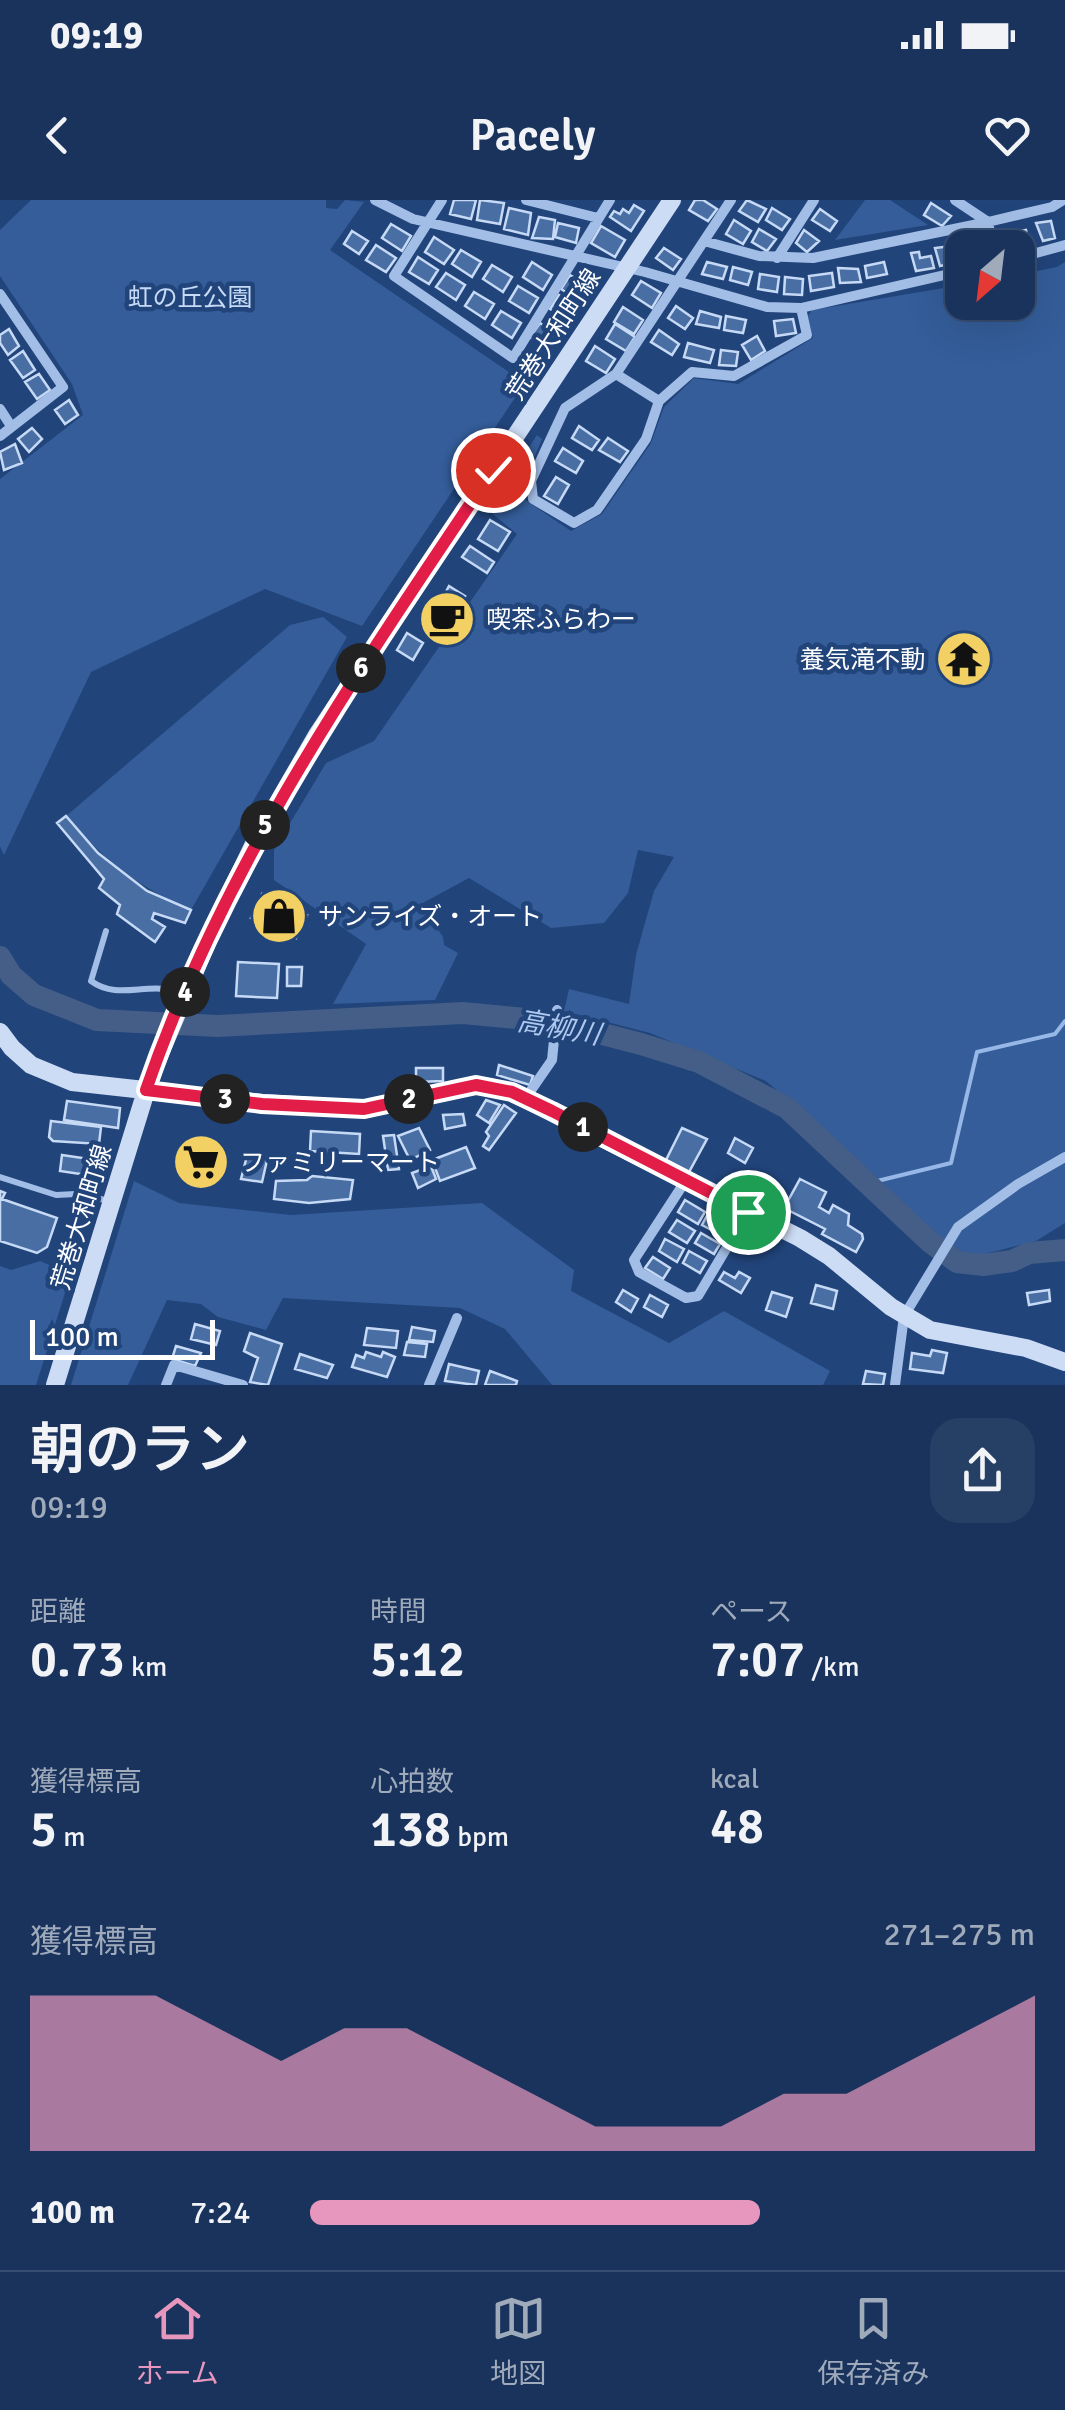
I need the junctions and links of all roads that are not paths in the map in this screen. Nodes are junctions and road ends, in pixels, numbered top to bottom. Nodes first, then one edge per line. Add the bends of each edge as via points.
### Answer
1 (376, 200) edge
2 (442, 200) edge
3 (527, 200) edge
4 (610, 200) edge
5 (672, 200) edge
6 (732, 200) edge
7 (814, 200) edge
8 (955, 200) edge
9 (1062, 200) edge
10 (598, 218) junction
11 (429, 220) junction
12 (988, 222) junction
13 (990, 230) edge
14 (704, 241) junction
15 (1065, 246) edge
16 (1035, 254) edge
17 (575, 255) junction
18 (777, 258) junction
19 (627, 268) junction
20 (945, 275) edge
21 (676, 280) junction
22 (0, 294) edge
23 (801, 308) junction
24 (616, 374) junction
25 (659, 401) junction
26 (0, 410) edge
27 (11, 426) junction
28 (0, 436) edge
29 (106, 931) dead end
30 (184, 995) junction
31 (556, 1010) dead end
32 (0, 1032) edge
33 (146, 1090) junction
34 (525, 1098) junction
35 (1065, 1158) edge
36 (0, 1177) edge
37 (686, 1180) junction
38 (112, 1201) junction
39 (748, 1212) junction
40 (904, 1316) junction
41 (457, 1318) dead end
42 (1065, 1362) edge
43 (55, 1385) edge
44 (166, 1385) edge
45 (242, 1385) edge
46 (430, 1385) edge
47 (895, 1385) edge

1 - 11 street
2 - 11 street
3 - 10 street
4 - 10 street
5 - 19 street, 荒巻大和町線
6 - 14 street
7 - 18 street
8 - 12 street
9 - 12 street
10 - 17 street
11 - 17 street
11 - 17 street via 394,276 513,358
12 - 13 street
12 - 18 street via 812,258
14 - 18 street
14 - 21 street
15 - 16 street
17 - 19 street
19 - 21 street
19 - 30 street, 荒巻大和町線 via 317,735 253,846
20 - 23 street
21 - 23 street via 767,307
21 - 24 street
22 - 27 street via 63,386
23 - 25 street via 807,336 734,376 692,372
24 - 25 street
24 - 25 street via 565,408 532,482 533,498 574,523 598,510 646,439
26 - 27 street
27 - 28 street
29 - 30 lane via 91,981 110,991 146,986
30 - 33 street, 荒巻大和町線
31 - 34 street via 552,1060
32 - 33 street via 22,1057 57,1077
33 - 34 street via 364,1109 476,1085
33 - 38 street, 荒巻大和町線
34 - 37 street
35 - 40 street via 958,1227
36 - 38 lane via 56,1195
37 - 39 street
37 - 39 street via 634,1260 639,1272 686,1298 698,1296
38 - 43 street, 荒巻大和町線
39 - 40 street via 829,1256
40 - 42 street via 930,1330
40 - 47 street
41 - 46 street
44 - 45 street via 174,1365

